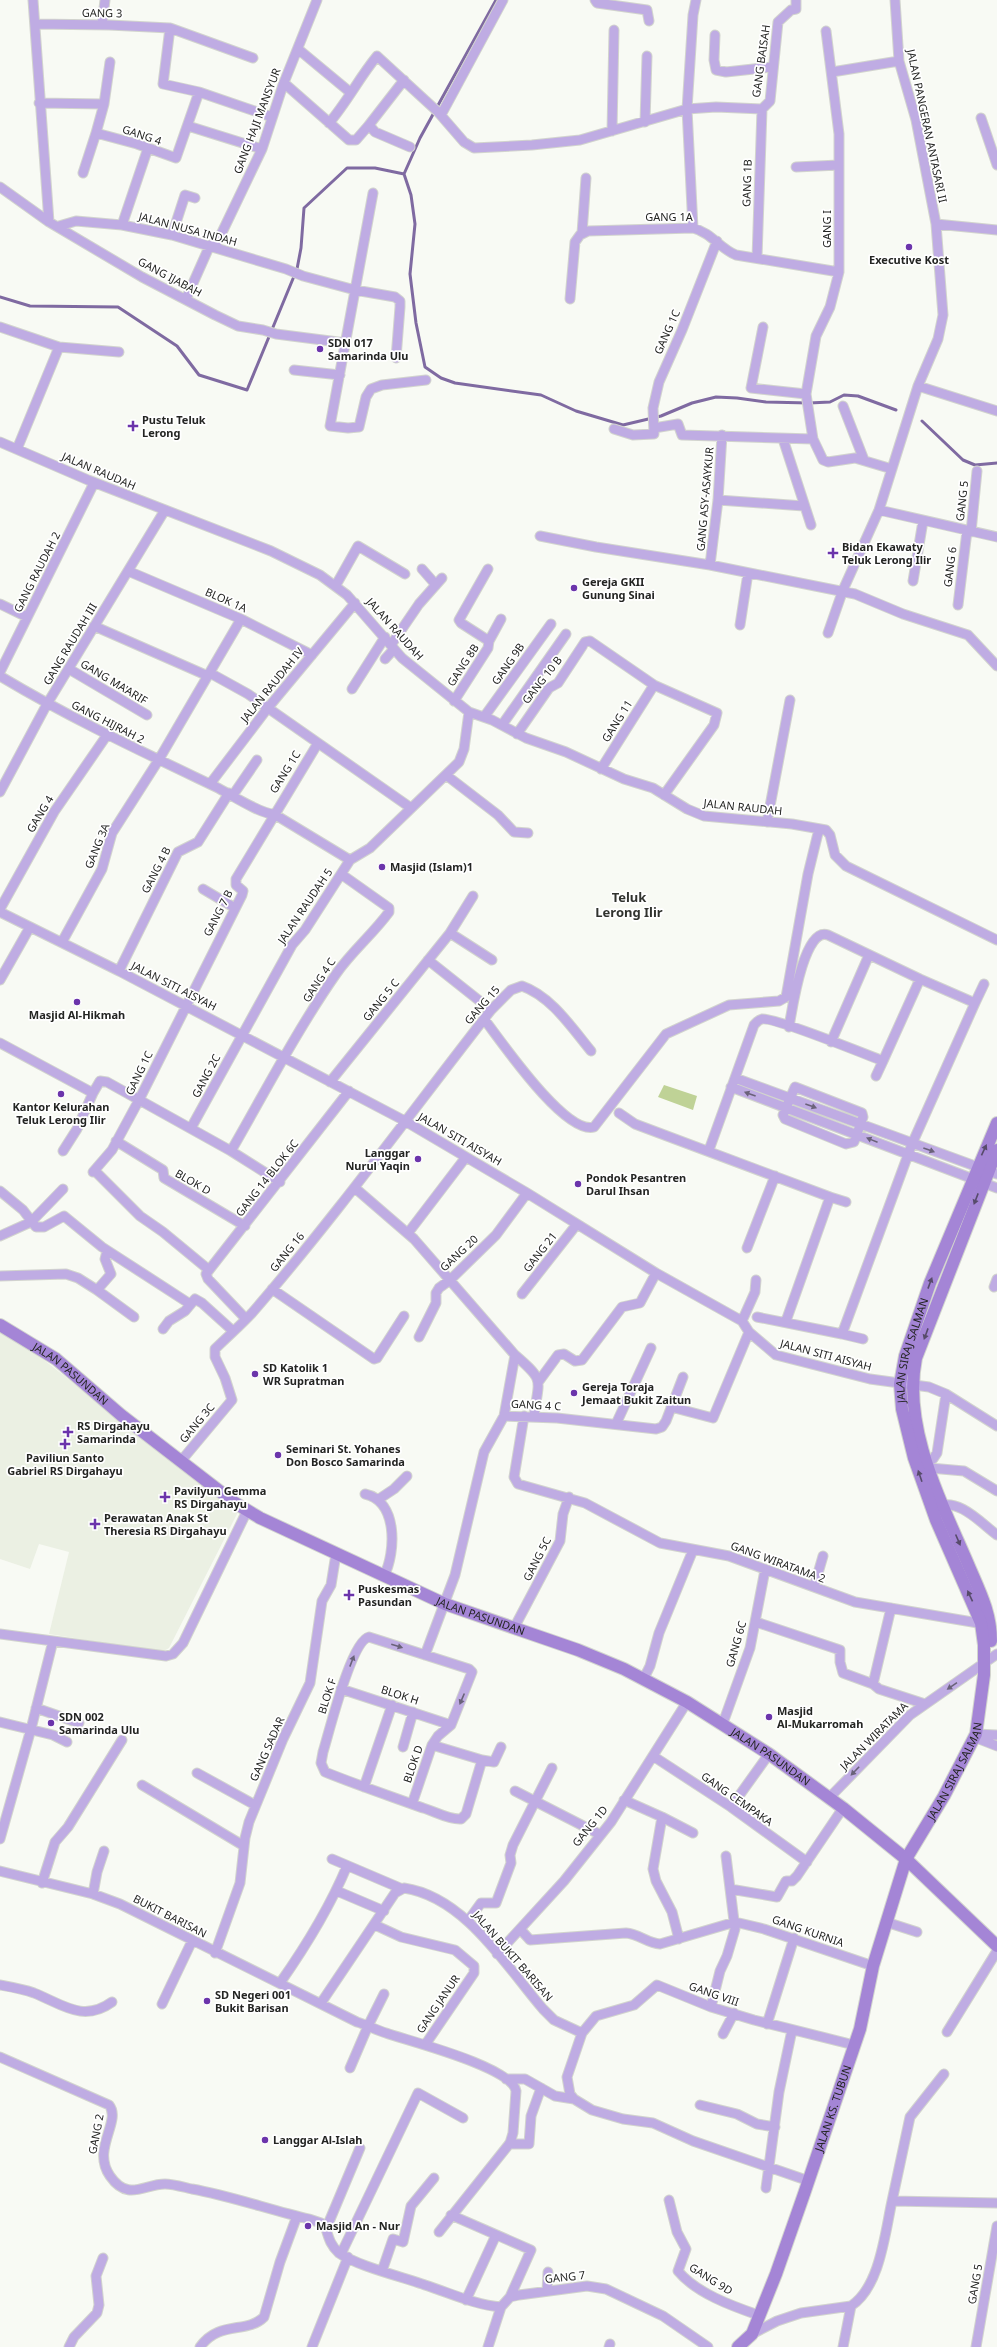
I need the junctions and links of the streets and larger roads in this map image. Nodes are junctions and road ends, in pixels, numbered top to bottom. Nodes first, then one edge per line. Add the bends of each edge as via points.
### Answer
1 (33, 0) edge
2 (105, 0) edge
3 (317, 0) edge
4 (503, 0) edge
5 (595, 0) edge
6 (696, 0) edge
7 (796, 0) edge
8 (895, 0) edge
9 (649, 21) dead end
10 (34, 24) junction
11 (102, 25) junction
12 (170, 28) junction
13 (614, 30) dead end
14 (826, 31) dead end
15 (715, 35) dead end
16 (298, 49) junction
17 (648, 56) dead end
18 (254, 58) dead end
19 (899, 61) junction
20 (110, 62) dead end
21 (772, 67) junction
22 (832, 72) junction
23 (404, 80) junction
24 (284, 83) junction
25 (199, 92) junction
26 (351, 93) junction
27 (40, 103) junction
28 (104, 104) junction
29 (687, 109) junction
30 (762, 109) junction
31 (438, 112) junction
32 (272, 117) junction
33 (981, 118) dead end
34 (645, 122) junction
35 (329, 123) junction
36 (188, 125) junction
37 (369, 125) junction
38 (612, 131) junction
39 (96, 134) junction
40 (410, 147) dead end
41 (148, 148) junction
42 (262, 149) junction
43 (839, 165) junction
44 (997, 165) edge
45 (796, 167) dead end
46 (83, 173) dead end
47 (586, 178) dead end
48 (0, 187) edge
49 (373, 193) dead end
50 (195, 198) dead end
51 (49, 222) junction
52 (936, 224) junction
53 (122, 225) junction
54 (59, 226) junction
55 (693, 228) junction
56 (997, 230) edge
57 (582, 233) junction
58 (172, 235) junction
59 (717, 241) junction
60 (212, 246) junction
61 (757, 258) junction
62 (839, 272) junction
63 (355, 290) junction
64 (186, 299) junction
65 (570, 299) dead end
66 (0, 327) edge
67 (763, 327) dead end
68 (346, 343) junction
69 (59, 347) junction
70 (119, 352) dead end
71 (396, 358) dead end
72 (294, 370) dead end
73 (340, 375) junction
74 (426, 380) dead end
75 (918, 386) junction
76 (806, 395) junction
77 (843, 406) dead end
78 (997, 411) edge
79 (614, 429) dead end
80 (653, 430) junction
81 (722, 435) junction
82 (783, 439) junction
83 (813, 439) junction
84 (0, 442) edge
85 (17, 449) junction
86 (864, 460) junction
87 (892, 469) junction
88 (977, 472) dead end
89 (94, 483) junction
90 (718, 500) junction
91 (804, 506) junction
92 (165, 510) junction
93 (879, 510) junction
94 (923, 521) junction
95 (811, 525) dead end
96 (969, 532) junction
97 (540, 536) dead end
98 (997, 537) edge
99 (710, 565) junction
100 (422, 569) dead end
101 (488, 570) dead end
102 (128, 571) junction
103 (748, 573) junction
104 (405, 574) dead end
105 (913, 581) dead end
106 (336, 585) junction
107 (843, 590) junction
108 (355, 603) junction
109 (0, 604) edge
110 (958, 605) dead end
111 (27, 617) junction
112 (241, 619) junction
113 (501, 619) dead end
114 (551, 624) dead end
115 (740, 625) dead end
116 (94, 626) junction
117 (828, 633) dead end
118 (566, 634) dead end
119 (385, 637) junction
120 (490, 641) junction
121 (393, 647) junction
122 (312, 655) junction
123 (386, 659) dead end
124 (997, 666) edge
125 (69, 668) junction
126 (0, 672) edge
127 (209, 674) junction
128 (0, 676) edge
129 (654, 685) junction
130 (352, 689) dead end
131 (790, 700) dead end
132 (454, 701) junction
133 (47, 704) junction
134 (267, 709) junction
135 (469, 712) junction
136 (147, 715) dead end
137 (484, 718) junction
138 (502, 725) junction
139 (517, 734) junction
140 (107, 735) junction
141 (318, 744) junction
142 (257, 760) dead end
143 (158, 761) junction
144 (601, 769) junction
145 (446, 775) junction
146 (210, 784) junction
147 (0, 792) edge
148 (231, 794) junction
149 (664, 795) junction
150 (411, 808) junction
151 (274, 814) junction
152 (767, 822) junction
153 (819, 829) junction
154 (528, 833) dead end
155 (350, 860) junction
156 (341, 874) junction
157 (204, 889) dead end
158 (473, 896) dead end
159 (235, 908) junction
160 (0, 911) edge
161 (30, 927) junction
162 (450, 933) junction
163 (997, 940) edge
164 (62, 942) junction
165 (869, 956) junction
166 (428, 960) junction
167 (492, 960) dead end
168 (119, 971) junction
169 (920, 979) junction
170 (0, 980) edge
171 (984, 984) dead end
172 (975, 1003) junction
173 (185, 1006) junction
174 (492, 1010) junction
175 (484, 1019) junction
176 (789, 1027) junction
177 (242, 1035) junction
178 (832, 1042) junction
179 (0, 1043) edge
180 (591, 1051) dead end
181 (286, 1058) junction
182 (883, 1061) junction
183 (876, 1076) dead end
184 (330, 1082) junction
185 (733, 1082) junction
186 (349, 1091) junction
187 (93, 1093) junction
188 (139, 1100) junction
189 (787, 1102) junction
190 (619, 1113) dead end
191 (831, 1113) junction
192 (405, 1121) junction
193 (828, 1123) junction
194 (997, 1123) edge
195 (860, 1124) junction
196 (191, 1128) junction
197 (857, 1134) junction
198 (116, 1141) junction
199 (912, 1144) junction
200 (709, 1150) junction
201 (997, 1150) edge
202 (63, 1151) dead end
203 (231, 1151) junction
204 (908, 1154) junction
205 (466, 1157) junction
206 (987, 1170) edge
207 (775, 1176) junction
208 (977, 1180) junction
209 (280, 1182) junction
210 (355, 1188) junction
211 (997, 1188) edge
212 (63, 1189) dead end
213 (0, 1191) edge
214 (527, 1193) junction
215 (830, 1197) junction
216 (846, 1202) dead end
217 (31, 1222) junction
218 (577, 1224) junction
219 (245, 1226) junction
220 (408, 1233) junction
221 (0, 1236) edge
222 (747, 1248) dead end
223 (107, 1250) junction
224 (656, 1273) junction
225 (208, 1275) junction
226 (0, 1276) edge
227 (450, 1280) junction
228 (756, 1280) dead end
229 (272, 1289) junction
230 (97, 1290) junction
231 (522, 1294) dead end
232 (190, 1304) junction
233 (404, 1316) dead end
234 (757, 1316) dead end
235 (134, 1317) dead end
236 (246, 1320) junction
237 (742, 1321) junction
238 (786, 1321) junction
239 (0, 1325) edge
240 (163, 1329) dead end
241 (232, 1331) junction
242 (749, 1332) junction
243 (842, 1334) junction
244 (419, 1337) dead end
245 (863, 1339) dead end
246 (651, 1348) dead end
247 (515, 1355) junction
248 (683, 1377) dead end
249 (539, 1381) junction
250 (906, 1384) junction
251 (946, 1394) junction
252 (232, 1400) joint
253 (671, 1407) junction
254 (504, 1416) junction
255 (524, 1416) junction
256 (534, 1416) junction
257 (616, 1424) junction
258 (997, 1426) edge
259 (181, 1461) junction
260 (928, 1464) junction
261 (407, 1476) dead end
262 (997, 1491) edge
263 (365, 1494) dead end
264 (569, 1497) junction
265 (379, 1499) junction
266 (943, 1504) junction
267 (932, 1509) junction
268 (247, 1510) junction
269 (997, 1535) edge
270 (693, 1550) junction
271 (336, 1554) junction
272 (822, 1556) dead end
273 (765, 1570) junction
274 (384, 1576) junction
275 (814, 1587) junction
276 (445, 1604) junction
277 (891, 1608) junction
278 (756, 1622) junction
279 (985, 1624) junction
280 (514, 1628) junction
281 (0, 1634) edge
282 (53, 1641) junction
283 (425, 1654) junction
284 (989, 1662) edge
285 (644, 1678) junction
286 (873, 1684) junction
287 (341, 1689) junction
288 (687, 1702) junction
289 (924, 1704) junction
290 (392, 1705) junction
291 (36, 1708) junction
292 (413, 1712) junction
293 (0, 1722) edge
294 (79, 1723) dead end
295 (723, 1723) junction
296 (451, 1725) junction
297 (31, 1729) junction
298 (997, 1735) edge
299 (975, 1736) junction
300 (122, 1740) dead end
301 (67, 1742) dead end
302 (432, 1745) junction
303 (997, 1746) edge
304 (403, 1747) dead end
305 (501, 1747) dead end
306 (769, 1754) junction
307 (654, 1756) junction
308 (482, 1760) junction
309 (552, 1768) dead end
310 (197, 1772) dead end
311 (142, 1785) dead end
312 (364, 1787) junction
313 (515, 1791) dead end
314 (829, 1798) junction
315 (624, 1800) junction
316 (535, 1801) junction
317 (412, 1804) junction
318 (255, 1805) junction
319 (731, 1807) junction
320 (843, 1808) junction
321 (662, 1817) junction
322 (693, 1833) dead end
323 (599, 1834) junction
324 (0, 1840) edge
325 (244, 1846) junction
326 (104, 1851) dead end
327 (726, 1856) dead end
328 (332, 1860) dead end
329 (906, 1860) junction
330 (807, 1862) junction
331 (347, 1866) junction
332 (0, 1871) edge
333 (42, 1883) junction
334 (400, 1888) junction
335 (730, 1889) junction
336 (337, 1891) junction
337 (93, 1894) junction
338 (384, 1911) junction
339 (468, 1921) junction
340 (735, 1922) junction
341 (886, 1922) junction
342 (374, 1925) junction
343 (520, 1930) junction
344 (917, 1932) dead end
345 (794, 1938) junction
346 (679, 1939) junction
347 (192, 1941) junction
348 (996, 1944) edge
349 (215, 1952) junction
350 (497, 1954) junction
351 (873, 1966) junction
352 (280, 1983) junction
353 (0, 1985) edge
354 (384, 1994) dead end
355 (112, 2002) dead end
356 (321, 2003) junction
357 (162, 2004) dead end
358 (711, 2007) junction
359 (734, 2014) junction
360 (767, 2024) junction
361 (368, 2026) junction
362 (792, 2030) junction
363 (947, 2032) dead end
364 (582, 2033) junction
365 (723, 2034) dead end
366 (425, 2045) junction
367 (854, 2045) junction
368 (0, 2057) edge
369 (350, 2068) dead end
370 (944, 2074) dead end
371 (506, 2079) junction
372 (541, 2088) junction
373 (574, 2099) junction
374 (700, 2106) dead end
375 (463, 2118) dead end
376 (775, 2126) junction
377 (509, 2144) junction
378 (360, 2148) dead end
379 (769, 2166) junction
380 (434, 2178) dead end
381 (808, 2181) junction
382 (766, 2188) dead end
383 (669, 2200) dead end
384 (892, 2201) junction
385 (997, 2203) edge
386 (451, 2215) junction
387 (296, 2216) junction
388 (997, 2226) edge
389 (326, 2229) junction
390 (439, 2232) dead end
391 (496, 2235) junction
392 (344, 2255) junction
393 (102, 2258) dead end
394 (382, 2271) junction
395 (548, 2272) dead end
396 (547, 2291) junction
397 (510, 2297) junction
398 (466, 2300) junction
399 (851, 2306) junction
400 (502, 2307) junction
401 (758, 2315) junction
402 (752, 2334) junction
403 (69, 2347) edge
404 (200, 2347) edge
405 (312, 2347) edge
406 (488, 2347) edge
407 (708, 2347) edge
408 (738, 2347) edge
409 (843, 2347) edge
410 (976, 2347) edge

1 - 10 street
2 - 11 street
3 - 16 street, GANG HAJI MANSYUR
4 - 31 street
5 - 9 street via 597,3 647,10
6 - 29 street
7 - 21 street, GANG BAISAH via 796,9 791,10 778,22
8 - 19 street, JALAN PANGERAN ANTASARI II
10 - 11 street, GANG 3
10 - 27 street
11 - 12 street, GANG 3
12 - 18 street, GANG 3
12 - 25 street via 162,83
13 - 38 street
14 - 22 street, GANG I
15 - 21 street via 716,70 726,72
16 - 24 street, GANG HAJI MANSYUR
16 - 26 street
17 - 34 street
19 - 22 street
19 - 52 street, JALAN PANGERAN ANTASARI II via 916,120
20 - 28 street
21 - 30 street, GANG BAISAH via 770,101
22 - 43 street, GANG I via 839,134
23 - 26 street via 377,56
23 - 31 street
23 - 37 street
24 - 32 street, GANG HAJI MANSYUR
24 - 35 street
25 - 32 street
25 - 36 street
26 - 35 street
27 - 28 street
27 - 51 street
28 - 39 street
29 - 30 street
29 - 34 street
29 - 55 street
30 - 61 street, GANG 1B
31 - 38 street via 464,142 474,148 559,142
32 - 42 street, GANG HAJI MANSYUR
33 - 44 street
34 - 38 street
35 - 37 street via 352,141
36 - 41 street, GANG 4 via 176,158
36 - 42 street
37 - 40 street via 375,132
39 - 41 street, GANG 4
39 - 46 street
41 - 53 street
42 - 60 street, GANG HAJI MANSYUR
43 - 45 street
43 - 62 street, GANG I
47 - 57 street
48 - 51 street, GANG IJABAH
49 - 63 street
50 - 58 street via 184,195
51 - 54 street, GANG IJABAH
52 - 56 street
52 - 75 street, JALAN PANGERAN ANTASARI II via 943,315 938,339
53 - 54 street, JALAN NUSA INDAH via 76,222
53 - 58 street, JALAN NUSA INDAH
54 - 64 street, GANG IJABAH via 142,277
55 - 57 street, GANG 1A
55 - 59 street, GANG 1A via 708,233
57 - 65 street via 575,242
58 - 60 street, JALAN NUSA INDAH
59 - 61 street, GANG 1A via 727,251
59 - 80 street, GANG 1C via 659,382 653,412
60 - 63 street, JALAN NUSA INDAH
60 - 64 street, GANG HAJI MANSYUR
61 - 62 street, GANG 1A
62 - 76 street, GANG I via 830,306 816,336
63 - 68 street
63 - 71 street, JALAN NUSA INDAH via 395,297 400,301
64 - 68 street, GANG IJABAH via 238,326
66 - 69 street
67 - 76 street via 750,387
68 - 73 street
69 - 70 street
69 - 85 street
72 - 73 street
73 - 74 street via 330,426 348,428 360,426 367,394 375,387
75 - 78 street
75 - 87 street, JALAN PANGERAN ANTASARI II
76 - 83 street, GANG I
77 - 86 street
79 - 80 street via 633,435
80 - 81 street via 678,424 682,435
81 - 82 street
81 - 90 street, GANG ASY-ASAYKUR
82 - 83 street
82 - 91 street
83 - 86 street, GANG I via 821,458 825,461 855,458
84 - 85 street, JALAN RAUDAH
85 - 89 street, JALAN RAUDAH
86 - 87 street
87 - 93 street, JALAN PANGERAN ANTASARI II
88 - 96 street, GANG 5
89 - 92 street, JALAN RAUDAH
89 - 111 street, GANG RAUDAH 2
90 - 91 street
90 - 99 street, GANG ASY-ASAYKUR
91 - 95 street
92 - 102 street, GANG RAUDAH III
92 - 106 street, JALAN RAUDAH via 271,551
93 - 94 street
93 - 107 street, JALAN PANGERAN ANTASARI II
94 - 96 street
94 - 105 street
96 - 98 street
96 - 110 street, GANG 6
97 - 99 street
99 - 103 street
100 - 121 street via 439,581 419,604
101 - 120 street, GANG 8B via 459,620
102 - 112 street, BLOK 1A
102 - 116 street, GANG RAUDAH III
103 - 107 street
103 - 115 street
104 - 106 street via 358,546
106 - 108 street, JALAN RAUDAH
107 - 117 street, JALAN PANGERAN ANTASARI II
107 - 124 street via 903,614 968,634
108 - 119 street, JALAN RAUDAH
108 - 122 street, JALAN RAUDAH IV
109 - 111 street
111 - 126 street, GANG RAUDAH 2
112 - 122 street, BLOK 1A
112 - 127 street, GANG 3A
113 - 120 street, GANG 8B
114 - 137 street, GANG 9B
116 - 125 street, GANG RAUDAH III
116 - 127 street
118 - 138 street
119 - 121 street, JALAN RAUDAH
119 - 130 street
120 - 132 street, GANG 8B
121 - 123 street
121 - 132 street, JALAN RAUDAH via 417,672
122 - 134 street, JALAN RAUDAH IV
125 - 133 street, GANG RAUDAH III
125 - 136 street, GANG MA'ARIF
127 - 134 street via 248,694
127 - 143 street, GANG 3A
128 - 133 street, GANG HIJRAH 2
129 - 139 street, GANG 10 B via 590,641 586,641 558,683 549,688
129 - 144 street, GANG 11
129 - 149 street via 711,709 717,716 714,725
131 - 152 street
132 - 135 street, JALAN RAUDAH
133 - 140 street, GANG HIJRAH 2
133 - 147 street, GANG RAUDAH III
134 - 141 street
134 - 146 street, JALAN RAUDAH IV
135 - 137 street, JALAN RAUDAH
135 - 145 street, JALAN RAUDAH 5 via 463,755
137 - 138 street, JALAN RAUDAH
138 - 139 street, JALAN RAUDAH
139 - 144 street, JALAN RAUDAH via 566,752
140 - 143 street, GANG HIJRAH 2
140 - 160 street, GANG 4 via 51,816
141 - 150 street
141 - 151 street, GANG 1C
142 - 148 street, GANG 4 B
143 - 146 street, GANG HIJRAH 2
143 - 164 street, GANG 3A via 112,833 102,869
144 - 149 street, JALAN RAUDAH via 653,788
145 - 150 street, JALAN RAUDAH 5
145 - 154 street via 498,815 514,832
146 - 148 street, GANG HIJRAH 2
148 - 151 street, GANG HIJRAH 2 via 266,813
148 - 168 street, GANG 4 B via 198,842 178,852
149 - 152 street, JALAN RAUDAH via 704,816
150 - 155 street, JALAN RAUDAH 5 via 370,848
151 - 155 street, GANG HIJRAH 2
151 - 159 street, GANG 7 B via 236,879 236,885 243,891
152 - 153 street, JALAN RAUDAH
153 - 163 street via 829,832 835,855 846,866
153 - 175 street via 808,874 786,997 779,1001 729,1005 666,1034 594,1127 584,1127 551,1104
155 - 156 street, JALAN RAUDAH 5
156 - 177 street, JALAN RAUDAH 5 via 305,930 292,945
156 - 181 street, GANG 4 C via 389,908 389,912 370,937 359,945 337,972
157 - 159 street
158 - 162 street, GANG 5 C
159 - 173 street, GANG 7 B
160 - 161 street, JALAN SITI AISYAH
161 - 164 street, JALAN SITI AISYAH
161 - 170 street
162 - 166 street, GANG 5 C
162 - 167 street
164 - 168 street, JALAN SITI AISYAH
165 - 169 street
165 - 176 street via 828,935 817,935 801,970
165 - 178 street
166 - 174 street
166 - 184 street, GANG 5 C
168 - 173 street, JALAN SITI AISYAH
169 - 172 street
169 - 182 street
171 - 172 street
172 - 199 street
173 - 177 street, JALAN SITI AISYAH
173 - 188 street, GANG 1C
174 - 175 street, GANG 15
174 - 180 street, GANG 15 via 514,987 527,988 555,1009
175 - 192 street, GANG 15
176 - 178 street
176 - 185 street via 766,1020 757,1021
177 - 181 street, JALAN SITI AISYAH
177 - 196 street, GANG 2C
178 - 182 street
179 - 187 street
181 - 184 street, JALAN SITI AISYAH
181 - 203 street, GANG 4 C
182 - 183 street
184 - 186 street, JALAN SITI AISYAH
185 - 189 street
185 - 200 street
186 - 192 street, JALAN SITI AISYAH
186 - 209 street, GANG 14 BLOK 6C
187 - 188 street via 103,1080
187 - 202 street via 77,1129
188 - 196 street
188 - 198 street, GANG 1C
189 -> 191 street
189 - 193 street
189 - 195 street via 792,1090 797,1087 859,1111 863,1115
189 - 197 street via 783,1114 785,1119 846,1144 852,1143
190 - 200 street via 635,1124
191 - 193 street
191 - 195 street
192 - 205 street, JALAN SITI AISYAH
192 - 210 street, GANG 16
193 - 197 street
206 -> 194 street, JALAN SIRAJ SALMAN
195 - 197 street
195 - 199 street
196 - 203 street
204 -> 197 street
198 - 219 street, BLOK D via 163,1170 164,1178
198 - 225 street, GANG 1C via 94,1172
199 - 204 street
199 -> 206 street
200 - 207 street
201 - 206 street, JALAN SIRAJ SALMAN
203 - 209 street
204 - 208 street
204 - 243 street
205 - 214 street, JALAN SITI AISYAH
205 - 220 street
206 - 208 street, JALAN SIRAJ SALMAN
207 - 215 street
207 - 222 street
208 - 211 street
208 - 250 street, JALAN SIRAJ SALMAN
209 - 219 street, GANG 14 BLOK 6C
210 - 220 street
210 - 229 street, GANG 16
212 - 217 street
213 - 217 street via 23,1210
214 - 218 street, JALAN SITI AISYAH
214 - 227 street, GANG 20 via 496,1235
215 - 216 street
215 - 238 street
217 - 221 street
217 - 223 street via 41,1228 63,1216
218 - 224 street, JALAN SITI AISYAH
218 - 231 street, GANG 21
219 - 225 street, GANG 14 BLOK 6C
220 - 227 street
223 - 230 street via 105,1259 111,1274
223 - 232 street
224 - 237 street, JALAN SITI AISYAH
224 - 249 street via 640,1303 622,1308 582,1360 576,1361 564,1354 558,1355
225 - 236 street
226 - 230 street via 66,1274
227 - 244 street, GANG 20 via 443,1283 437,1291 437,1302
227 - 247 street
228 - 237 street
229 - 233 street via 374,1359
229 - 236 street, GANG 16
230 - 235 street
232 - 240 street
232 - 241 street via 193,1300 198,1300
234 - 238 street
236 - 241 street, GANG 16
237 - 242 street, JALAN SITI AISYAH
238 - 243 street
239 - 259 street, JALAN PASUNDAN via 61,1363 121,1415
241 - 252 street, GANG 16 via 214,1353 226,1378
242 - 250 street, JALAN SITI AISYAH via 776,1355 852,1375
242 - 253 street via 713,1418
243 - 245 street
246 - 257 street
247 - 249 street via 535,1373
247 - 254 street
248 - 253 street, GANG 4 C
249 - 256 street
250 - 251 street, JALAN SITI AISYAH via 929,1387
250 - 260 street, JALAN SIRAJ SALMAN
267 -> 250 street, JALAN SIRAJ SALMAN via 914,1458 900,1400
251 - 258 street, JALAN SITI AISYAH
251 - 260 street via 937,1453
252 - 259 street, GANG 3C
253 - 257 street, GANG 4 C via 666,1421 659,1429
254 - 255 street, GANG 4 C
254 - 276 street, GANG 4 C via 484,1452 457,1567
255 - 256 street, GANG 4 C
255 - 264 street, GANG WIRATAMA 2 via 515,1481 524,1486
256 - 257 street, GANG 4 C
259 - 268 street, JALAN PASUNDAN
260 - 262 street via 964,1471
260 - 266 street, JALAN SIRAJ SALMAN
261 - 265 street
263 - 265 street
264 - 270 street, GANG WIRATAMA 2 via 655,1541
264 - 280 street, GANG 5C via 563,1514 560,1540
265 - 274 street via 391,1528 390,1566
266 - 267 street
266 - 269 street via 956,1505
266 -> 279 street, JALAN SIRAJ SALMAN via 985,1602
279 -> 267 street, JALAN SIRAJ SALMAN
268 - 271 street, JALAN PASUNDAN
268 - 282 street via 183,1643 172,1654 166,1656
270 - 273 street, GANG WIRATAMA 2 via 724,1555
270 - 285 street via 659,1633
271 - 274 street, JALAN PASUNDAN
271 - 318 street, GANG SADAR via 331,1585 322,1601 310,1683
272 - 275 street
273 - 275 street, GANG WIRATAMA 2
273 - 278 street, GANG 6C
274 - 276 street, JALAN PASUNDAN
275 - 277 street, GANG WIRATAMA 2 via 855,1602
276 - 280 street, JALAN PASUNDAN
276 - 283 street, GANG 4 C
277 - 279 street, GANG WIRATAMA 2
277 - 286 street
278 - 286 street via 838,1649 843,1673
278 - 295 street, GANG 6C via 750,1648
279 - 284 street, JALAN SIRAJ SALMAN via 984,1645
280 - 285 street, JALAN PASUNDAN via 578,1650
281 - 282 street
282 - 291 street
287 -> 283 street, BLOK F via 357,1647 364,1639 369,1637
283 -> 296 street, BLOK D via 472,1672
284 -> 289 street, JALAN WIRATAMA
284 - 299 street, JALAN SIRAJ SALMAN
285 - 288 street, JALAN PASUNDAN
286 - 289 street via 879,1689
287 - 290 street, BLOK H
287 - 312 street, BLOK F via 323,1752 322,1770
288 - 295 street, JALAN PASUNDAN
288 - 307 street, GANG 1D
289 -> 314 street, JALAN WIRATAMA via 910,1715
290 - 292 street, BLOK H
290 - 312 street
291 - 294 street
291 - 297 street
292 - 296 street, BLOK H
292 - 304 street
293 - 297 street
295 - 306 street, JALAN PASUNDAN
296 - 302 street, BLOK D
297 - 301 street
297 - 324 street
298 - 299 street
299 - 303 street
299 - 329 street, JALAN SIRAJ SALMAN via 944,1796
300 - 333 street via 68,1827 55,1842
302 - 308 street
302 - 317 street, BLOK D
305 - 308 street via 494,1762
306 - 314 street, JALAN PASUNDAN
306 - 319 street
307 - 315 street, GANG 1D
307 - 319 street, GANG CEMPAKA
308 - 317 street via 463,1818 452,1818
309 - 316 street
310 - 318 street
311 - 325 street
312 - 317 street
313 - 316 street
314 - 320 street, JALAN PASUNDAN
315 - 321 street
315 - 323 street, GANG 1D via 611,1822
316 - 323 street
316 - 339 street via 513,1846 511,1863 496,1903 481,1903
318 - 325 street, GANG SADAR
319 - 330 street, GANG CEMPAKA
320 - 329 street, JALAN PASUNDAN
320 - 330 street
321 - 322 street
321 - 346 street via 653,1869 656,1881 672,1912
323 - 343 street, GANG 1D via 564,1881
325 - 349 street, GANG SADAR via 240,1883
326 - 337 street via 96,1872
327 - 335 street
328 - 331 street, JALAN BUKIT BARISAN
329 - 341 street, JALAN KS. TUBUN
329 - 348 street, JALAN PASUNDAN
330 - 335 street via 794,1880 786,1881 777,1897
331 - 334 street, JALAN BUKIT BARISAN
331 - 336 street
332 - 333 street, BUKIT BARISAN
333 - 337 street, BUKIT BARISAN
334 - 338 street
334 - 339 street, JALAN BUKIT BARISAN via 408,1888 440,1901
335 - 340 street
336 - 338 street
336 - 352 street via 311,1939
337 - 347 street, BUKIT BARISAN via 141,1914
338 - 342 street
339 - 350 street, JALAN BUKIT BARISAN
340 - 345 street, GANG KURNIA
340 - 346 street
340 - 358 street via 733,1937 720,1971
341 - 344 street
341 - 351 street, JALAN KS. TUBUN
342 - 356 street
342 - 366 street, GANG JANUR via 417,1942 455,1950 474,1966 474,1973
343 - 346 street via 530,1940 626,1933 635,1934 652,1944
343 - 350 street, GANG 1D
345 - 351 street, GANG KURNIA
345 - 360 street
347 - 349 street, BUKIT BARISAN
347 - 357 street
348 - 363 street
349 - 352 street, BUKIT BARISAN
350 - 364 street, JALAN BUKIT BARISAN via 554,2020
351 - 367 street, JALAN KS. TUBUN via 863,2017
352 - 356 street, BUKIT BARISAN
353 - 355 street via 33,1993 74,2011 98,2009
354 - 361 street
356 - 361 street, BUKIT BARISAN
358 - 359 street, GANG VIII
358 - 364 street, GANG VIII via 657,1985 634,2004 596,2016
359 - 360 street, GANG VIII
359 - 365 street
360 - 362 street, GANG VIII
361 - 366 street, BUKIT BARISAN
361 - 369 street
362 - 367 street, GANG VIII
362 - 376 street
364 - 373 street via 567,2077 570,2094
366 - 371 street, BUKIT BARISAN via 457,2055
367 - 381 street, JALAN KS. TUBUN
368 - 387 street, GANG 2 via 109,2105 113,2117 102,2155 109,2176 118,2186 142,2190 164,2184 213,2193
370 - 384 street via 910,2117
371 - 372 street via 525,2079
371 - 377 street via 516,2091 513,2133
372 - 373 street via 555,2096
372 - 377 street via 532,2116 529,2144
373 - 379 street via 592,2110 623,2119 653,2123 693,2140
374 - 376 street via 737,2114 758,2124
375 - 392 street via 418,2093
376 - 379 street
377 - 386 street
378 - 389 street
379 - 381 street
379 - 382 street
380 - 394 street via 411,2206 402,2242 393,2239
381 - 401 street, JALAN KS. TUBUN via 776,2274
383 - 401 street, GANG 9D via 677,2232 686,2249 678,2271 714,2297
384 - 385 street
384 - 399 street via 872,2281 863,2297
386 - 390 street
386 - 391 street
387 - 389 street, GANG 2 via 321,2224
387 - 404 street via 264,2317 255,2322 212,2333
388 - 410 street, GANG 5
389 - 392 street via 330,2243
391 - 397 street via 531,2250
391 - 398 street
392 - 394 street
392 - 405 street
393 - 403 street via 96,2276 99,2305 97,2313 74,2337
394 - 398 street
395 - 396 street
396 - 397 street, GANG 7
396 - 407 street, GANG 7 via 587,2286 606,2289 663,2316
397 - 400 street
398 - 400 street
399 - 402 street via 801,2313 777,2321
399 - 409 street
400 - 406 street
401 - 402 street, JALAN KS. TUBUN
402 - 408 street, JALAN KS. TUBUN

